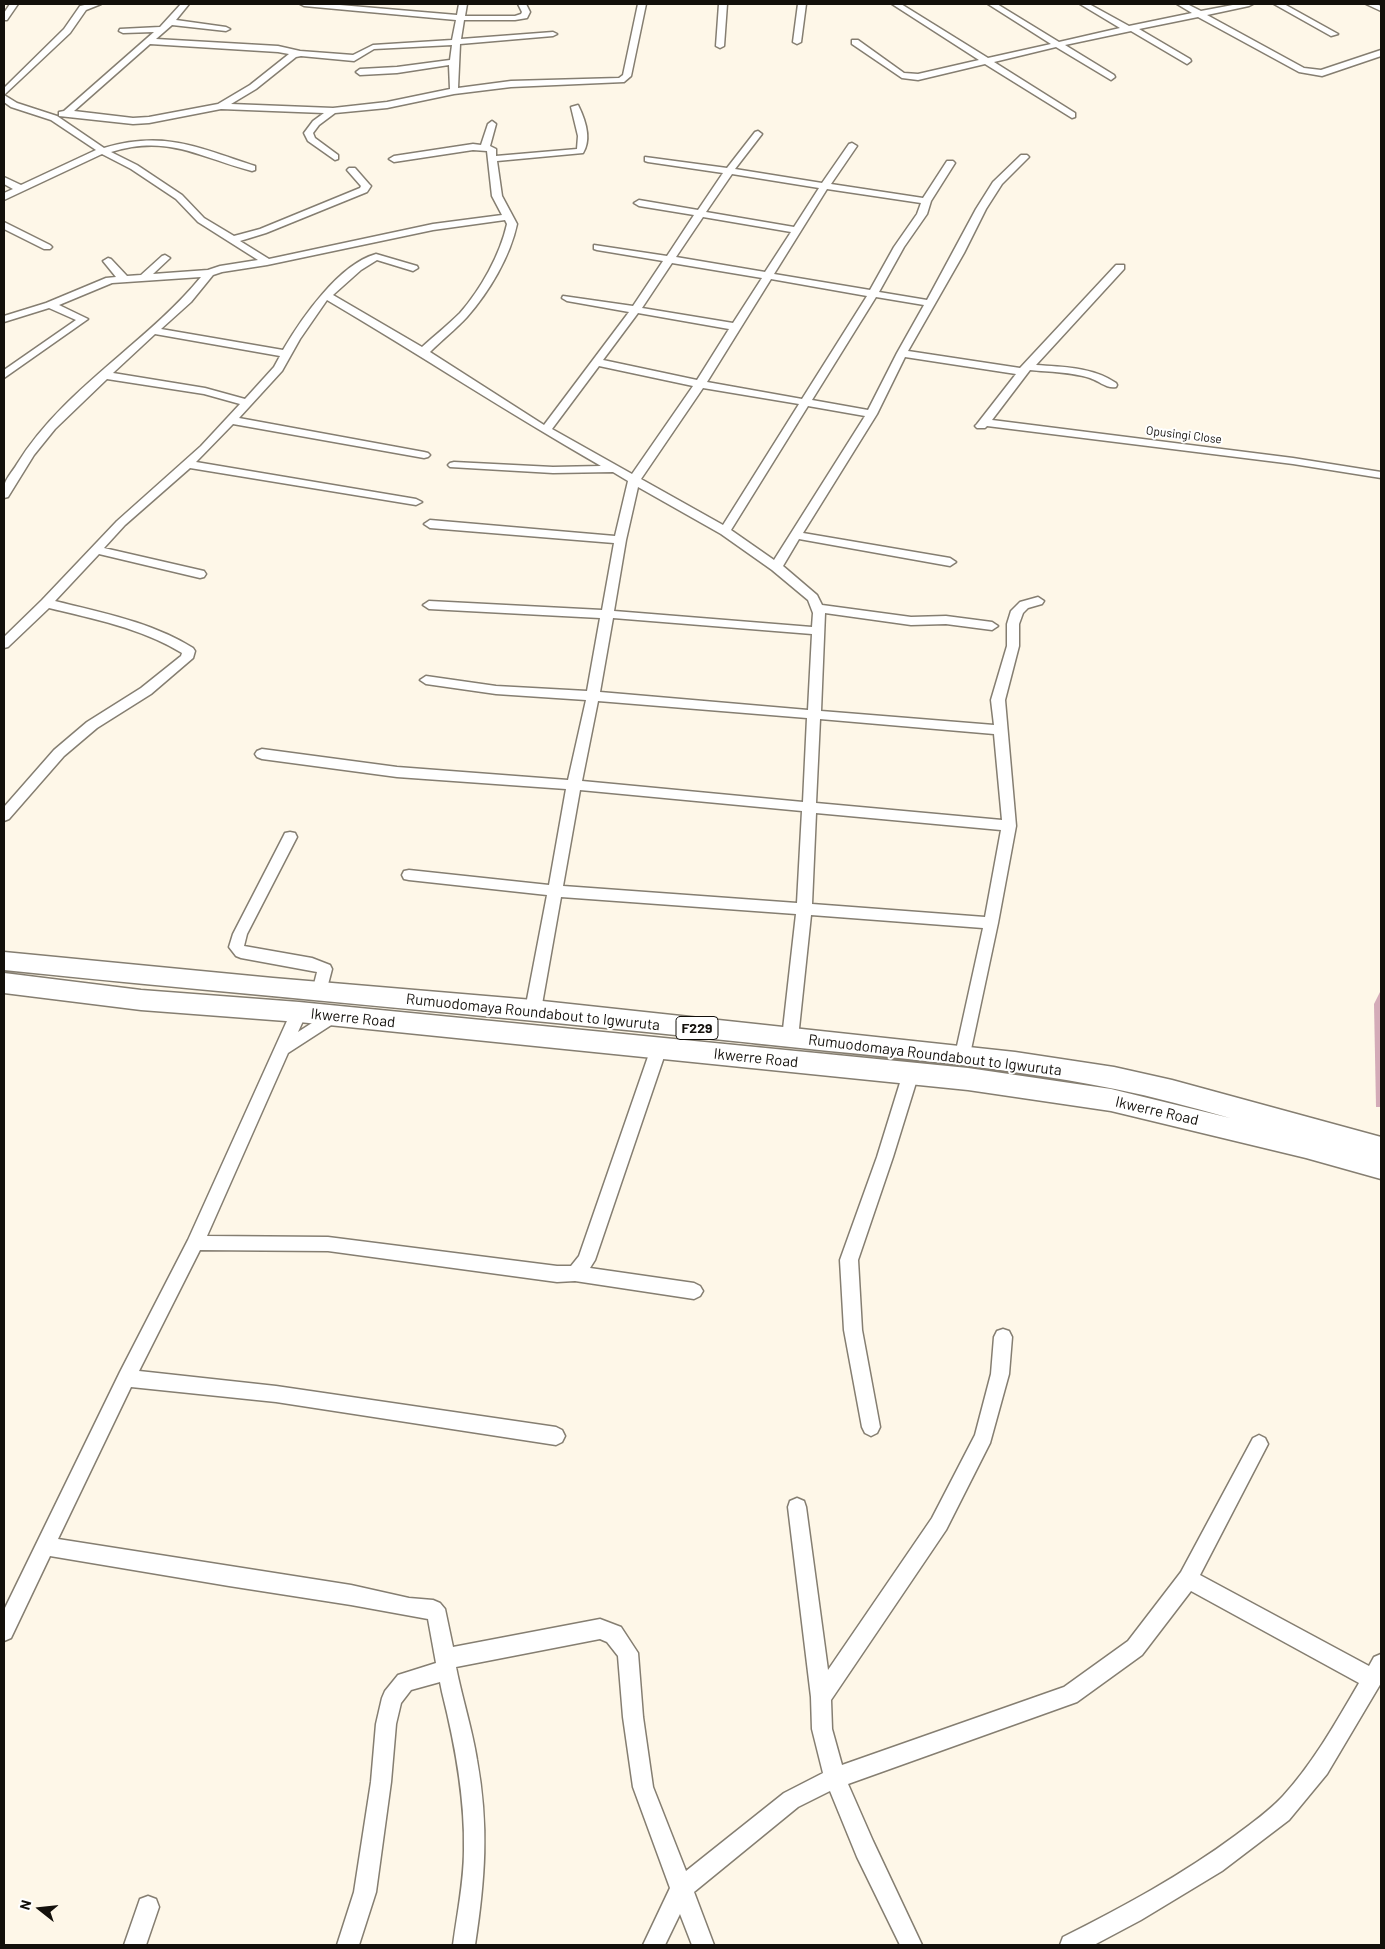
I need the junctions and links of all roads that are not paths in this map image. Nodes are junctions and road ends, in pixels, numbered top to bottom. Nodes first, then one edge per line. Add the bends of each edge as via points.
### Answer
1 (14, 4) edge
2 (97, 4) edge
3 (185, 4) edge
4 (304, 4) edge
5 (463, 4) edge
6 (522, 4) edge
7 (642, 4) edge
8 (723, 4) edge
9 (802, 4) edge
10 (896, 4) edge
11 (992, 4) edge
12 (1084, 4) edge
13 (1181, 4) edge
14 (1249, 4) edge
15 (1278, 4) edge
16 (1370, 4) edge
17 (321, 5) edge
18 (1381, 9) edge
19 (1200, 15) junction
20 (4, 18) edge
21 (460, 18) junction
22 (170, 22) junction
23 (162, 29) junction
24 (226, 29) dead end
25 (1130, 29) junction
26 (123, 30) dead end
27 (553, 34) dead end
28 (1334, 34) dead end
29 (147, 40) junction
30 (456, 42) junction
31 (797, 42) dead end
32 (855, 42) dead end
33 (1058, 44) junction
34 (720, 46) dead end
35 (301, 53) junction
36 (1381, 53) edge
37 (989, 61) junction
38 (1187, 61) dead end
39 (454, 62) junction
40 (360, 72) dead end
41 (1111, 77) dead end
42 (454, 91) junction
43 (4, 93) edge
44 (4, 98) edge
45 (14, 105) junction
46 (4, 106) edge
47 (221, 106) junction
48 (575, 108) dead end
49 (333, 111) junction
50 (67, 113) junction
51 (1072, 115) dead end
52 (54, 118) junction
53 (492, 124) dead end
54 (758, 134) dead end
55 (852, 146) dead end
56 (485, 147) junction
57 (103, 151) junction
58 (335, 157) dead end
59 (1024, 157) dead end
60 (394, 159) dead end
61 (494, 159) junction
62 (648, 159) dead end
63 (950, 163) dead end
64 (252, 168) dead end
65 (352, 170) dead end
66 (730, 170) junction
67 (4, 180) edge
68 (825, 185) junction
69 (21, 189) junction
70 (4, 197) edge
71 (926, 201) junction
72 (639, 203) dead end
73 (701, 214) junction
74 (509, 217) junction
75 (4, 225) edge
76 (796, 230) junction
77 (232, 240) junction
78 (47, 247) dead end
79 (597, 247) dead end
80 (165, 258) dead end
81 (669, 260) junction
82 (108, 261) dead end
83 (266, 262) junction
84 (1120, 267) dead end
85 (413, 268) dead end
86 (209, 273) junction
87 (768, 277) junction
88 (124, 279) junction
89 (142, 279) junction
90 (873, 294) junction
91 (326, 295) junction
92 (567, 298) dead end
93 (929, 303) junction
94 (50, 305) junction
95 (635, 310) junction
96 (4, 320) edge
97 (737, 327) junction
98 (154, 332) junction
99 (423, 352) junction
100 (902, 352) junction
101 (288, 354) junction
102 (596, 362) junction
103 (1025, 370) junction
104 (105, 375) junction
105 (4, 376) edge
106 (700, 384) junction
107 (1112, 385) dead end
108 (245, 402) junction
109 (805, 403) junction
110 (872, 414) junction
111 (230, 420) junction
112 (546, 430) junction
113 (424, 454) dead end
114 (187, 464) junction
115 (454, 465) dead end
116 (614, 468) junction
117 (1381, 476) edge
118 (634, 480) junction
119 (4, 495) edge
120 (416, 502) dead end
121 (430, 524) dead end
122 (725, 531) junction
123 (796, 535) junction
124 (620, 540) junction
125 (97, 550) junction
126 (950, 562) dead end
127 (776, 566) junction
128 (200, 574) dead end
129 (1038, 602) dead end
130 (46, 603) junction
131 (428, 605) dead end
132 (817, 608) junction
133 (607, 614) junction
134 (992, 626) dead end
135 (818, 632) junction
136 (4, 644) edge
137 (426, 680) dead end
138 (593, 696) junction
139 (814, 714) junction
140 (999, 730) junction
141 (262, 754) dead end
142 (574, 784) junction
143 (808, 807) junction
144 (4, 816) edge
145 (1009, 826) junction
146 (290, 837) dead end
147 (409, 875) dead end
148 (555, 891) junction
149 (804, 910) junction
150 (991, 923) junction
151 (4, 961) edge
152 (4, 982) edge
153 (320, 992) junction
154 (533, 1010) junction
155 (300, 1012) junction
156 (334, 1016) junction
157 (790, 1038) junction
158 (659, 1048) junction
159 (283, 1049) junction
160 (963, 1055) junction
161 (911, 1072) junction
162 (1381, 1148) edge
163 (1381, 1168) edge
164 (195, 1243) junction
165 (574, 1273) junction
166 (694, 1291) dead end
167 (1003, 1337) dead end
168 (126, 1378) junction
169 (871, 1427) dead end
170 (556, 1436) dead end
171 (1259, 1444) dead end
172 (796, 1507) dead end
173 (45, 1546) junction
174 (1188, 1579) junction
175 (4, 1631) edge
176 (446, 1664) junction
177 (1377, 1672) edge
178 (821, 1697) junction
179 (834, 1778) junction
180 (681, 1889) junction
181 (148, 1907) dead end
182 (135, 1945) edge
183 (348, 1945) edge
184 (464, 1945) edge
185 (654, 1945) edge
186 (703, 1945) edge
187 (911, 1945) edge
188 (1071, 1945) edge

1 - 20 street
2 - 43 street via 84,8 67,31
3 - 22 street
4 - 17 street
5 - 21 street
6 - 21 street via 526,12 524,16
7 - 42 street via 624,80 511,84
8 - 34 street
9 - 31 street
10 - 37 street via 975,56
11 - 33 street
12 - 25 street
13 - 19 street
14 - 19 street
15 - 28 street
16 - 18 street
17 - 21 street
19 - 25 street
19 - 36 street via 1302,70 1322,73
21 - 30 street
22 - 23 street
22 - 24 street
23 - 26 street
23 - 29 street
25 - 33 street
25 - 38 street
27 - 30 street
29 - 35 street
29 - 50 street
30 - 35 street via 373,47 354,58
30 - 39 street
32 - 37 street via 907,76 925,76
33 - 37 street
33 - 41 street
35 - 47 street via 286,58 253,87
37 - 51 street
39 - 40 street
39 - 42 street
42 - 49 street via 387,105
44 - 45 street
45 - 46 street
45 - 52 street
47 - 49 street
47 - 50 street via 133,121
48 - 61 street via 584,140 580,151
49 - 58 street via 308,133
50 - 52 street
52 - 57 street
53 - 56 street
54 - 66 street
55 - 68 street
56 - 60 street
56 - 61 street via 491,149
57 - 64 street via 125,143 161,142
57 - 69 street
57 - 77 street via 179,197 201,220
59 - 93 street via 998,182
61 - 74 street via 498,196
62 - 66 street
63 - 71 street
65 - 77 street via 366,186 364,190 263,231
66 - 68 street
66 - 73 street
67 - 69 street
68 - 71 street
68 - 76 street
69 - 70 street
71 - 90 street via 922,214
72 - 73 street
73 - 76 street
73 - 81 street
74 - 83 street via 433,227
74 - 99 street via 512,224 509,238 478,296 463,315
75 - 78 street
76 - 87 street
77 - 83 street
79 - 81 street
80 - 89 street
81 - 87 street
81 - 95 street
82 - 88 street
83 - 86 street via 220,268
84 - 103 street
85 - 91 street via 376,257 357,268
86 - 89 street
86 - 98 street via 188,300
87 - 90 street
87 - 97 street
88 - 89 street
88 - 94 street via 99,284
90 - 93 street
90 - 109 street
91 - 99 street
91 - 101 street
92 - 95 street
93 - 100 street
94 - 96 street
94 - 105 street via 83,319
95 - 97 street
95 - 102 street
97 - 106 street
98 - 101 street
98 - 104 street
99 - 112 street
100 - 103 street
100 - 110 street
101 - 108 street via 278,369
102 - 106 street
102 - 112 street
103 - 107 street via 1092,375 1105,378
103 - 117 street, Opusingi Close via 982,424 1293,462
104 - 108 street via 205,391
104 - 119 street via 51,427
106 - 109 street
106 - 118 street
108 - 111 street
109 - 110 street
109 - 122 street
110 - 123 street
111 - 113 street
111 - 114 street
112 - 116 street
114 - 120 street
114 - 125 street via 121,522
115 - 116 street via 553,470
116 - 118 street
118 - 122 street
118 - 124 street
121 - 124 street
122 - 127 street
123 - 126 street
123 - 127 street
124 - 133 street
125 - 128 street
125 - 130 street
127 - 132 street via 814,598
129 - 140 street via 1024,605 1016,611 1013,646 998,700
130 - 136 street
130 - 144 street via 143,629 189,652 187,658 146,691 92,725 59,753
131 - 133 street
132 - 134 street via 911,621 946,620
132 - 135 street
133 - 135 street
133 - 138 street
135 - 139 street
137 - 138 street via 496,690
138 - 139 street
138 - 142 street
139 - 140 street
139 - 143 street
140 - 145 street
141 - 142 street via 396,772
142 - 143 street
142 - 148 street
143 - 145 street
143 - 149 street
145 - 150 street
146 - 153 street via 236,947 241,952 325,969
147 - 148 street
148 - 149 street
148 - 154 street
149 - 150 street
149 - 157 street
150 - 160 street
151 - 153 main road, Rumuodomaya Roundabout to Igwuruta / F229
152 - 155 main road, Ikwerre Road / F229 via 141,1000
153 - 154 main road, Rumuodomaya Roundabout to Igwuruta / F229
154 - 155 main road via 523,1016 500,1017 338,1001
154 - 157 main road, Rumuodomaya Roundabout to Igwuruta / F229
155 - 156 main road, Ikwerre Road / F229
155 - 159 street
156 - 158 main road, Ikwerre Road / F229
156 - 159 street
157 - 160 main road, Rumuodomaya Roundabout to Igwuruta / F229
158 - 161 main road, Ikwerre Road / F229
158 - 165 street via 586,1260
159 - 164 street
160 - 162 main road, Rumuodomaya Roundabout to Igwuruta / F229 via 1172,1090
161 - 163 main road, Ikwerre Road / F229 via 1111,1100
161 - 169 street via 849,1260 853,1330
164 - 165 street via 328,1244 557,1274
164 - 168 street
165 - 166 street
167 - 178 street via 1000,1374 984,1437 939,1524
168 - 170 street via 276,1394
168 - 173 street
171 - 174 street
172 - 178 street
173 - 175 street
173 - 176 street via 342,1594 411,1609 433,1610 438,1616
174 - 177 street
174 - 179 street via 1135,1648 1070,1695
176 - 180 street via 600,1629 614,1634 628,1653 633,1717 644,1787
176 - 183 street via 405,1682 392,1698 364,1892
176 - 184 street via 458,1711 473,1810 475,1851
177 - 188 street via 1326,1757 1294,1798 1257,1833 1206,1870
178 - 179 street via 822,1729
179 - 180 street via 791,1800
179 - 187 street
180 - 185 street
180 - 186 street
181 - 182 street

